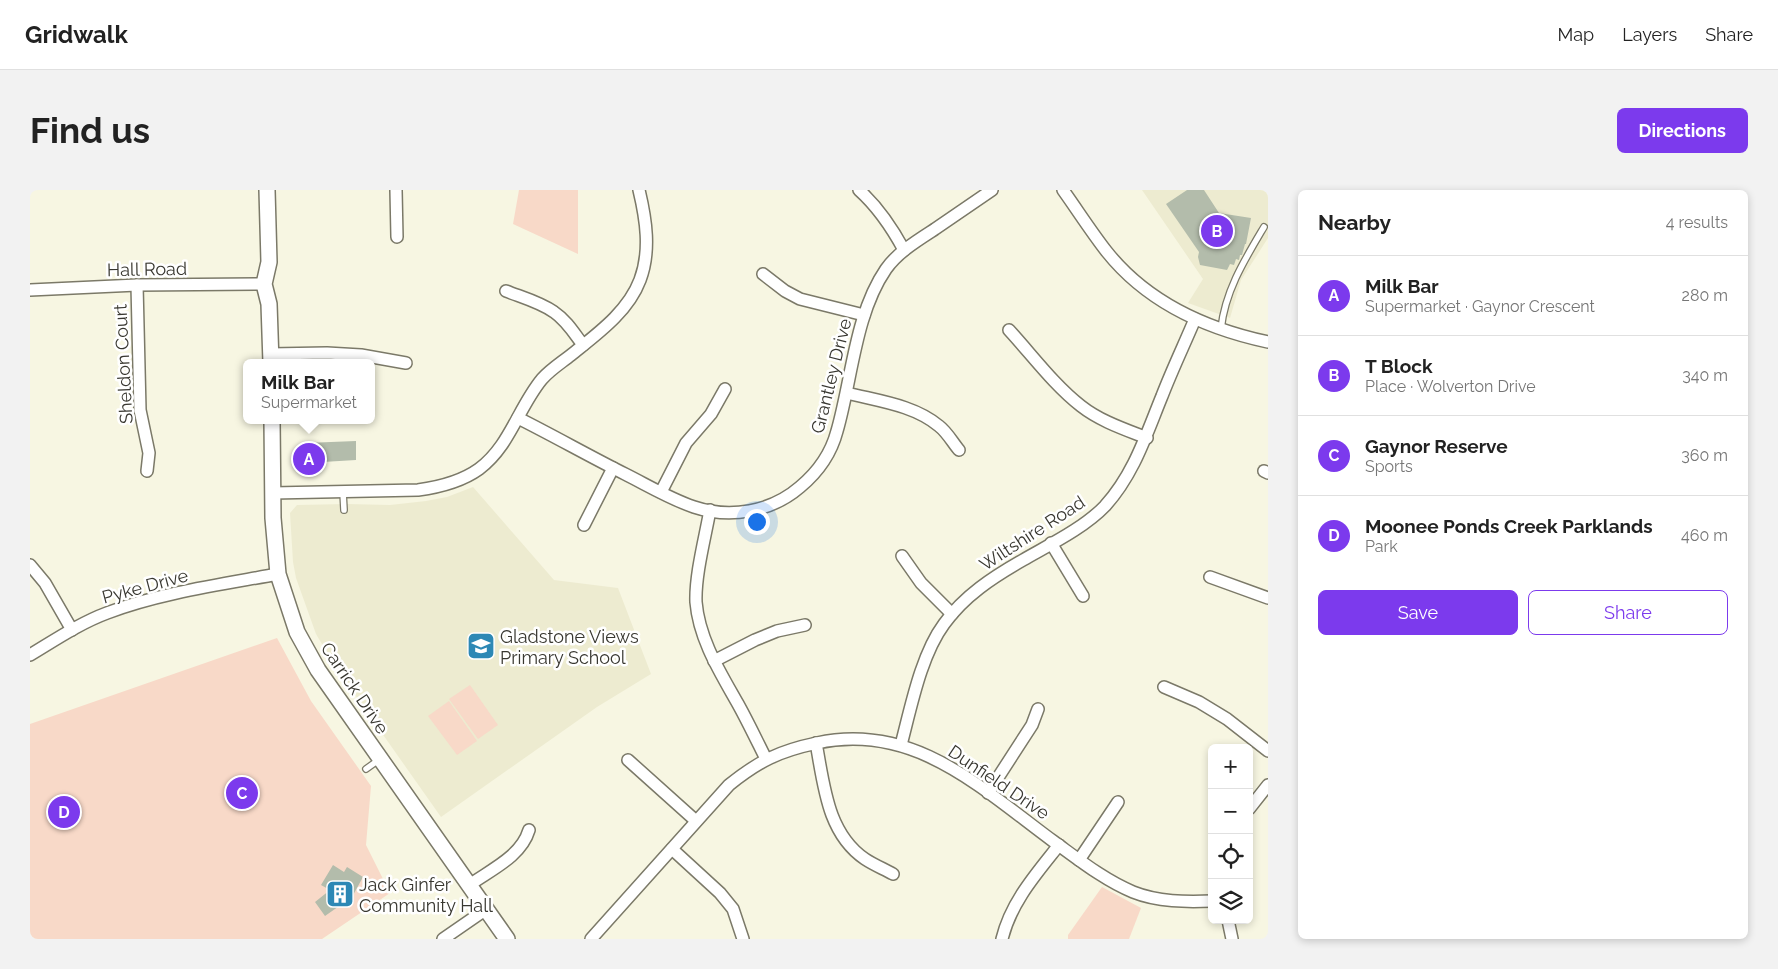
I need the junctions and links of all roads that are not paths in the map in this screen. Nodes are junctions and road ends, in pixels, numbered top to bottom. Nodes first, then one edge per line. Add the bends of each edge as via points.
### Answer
1 (267, 190) edge
2 (396, 190) edge
3 (639, 190) edge
4 (860, 190) edge
5 (992, 190) edge
6 (1063, 190) edge
7 (1264, 228) dead end
8 (397, 237) dead end
9 (904, 250) junction
10 (763, 274) dead end
11 (264, 284) junction
12 (137, 285) junction
13 (30, 290) edge
14 (506, 291) dead end
15 (864, 315) junction
16 (1195, 320) junction
17 (1221, 329) junction
18 (1009, 330) dead end
19 (1268, 342) edge
20 (583, 345) junction
21 (270, 358) edge
22 (406, 364) dead end
23 (724, 389) dead end
24 (847, 393) junction
25 (518, 418) junction
26 (272, 424) edge
27 (1146, 438) junction
28 (959, 450) dead end
29 (613, 468) junction
30 (147, 471) dead end
31 (343, 492) junction
32 (662, 492) junction
33 (273, 493) junction
34 (344, 510) dead end
35 (710, 510) junction
36 (584, 525) dead end
37 (1051, 543) junction
38 (902, 556) dead end
39 (30, 565) edge
40 (278, 574) junction
41 (1210, 576) dead end
42 (1083, 596) dead end
43 (1268, 598) edge
44 (952, 614) junction
45 (805, 626) dead end
46 (72, 630) junction
47 (30, 654) edge
48 (714, 661) junction
49 (1164, 687) dead end
50 (1038, 709) dead end
51 (816, 743) junction
52 (901, 745) junction
53 (1268, 751) edge
54 (380, 759) junction
55 (766, 759) junction
56 (628, 760) dead end
57 (366, 769) dead end
58 (1268, 785) edge
59 (988, 793) junction
60 (1118, 802) dead end
61 (1253, 804) edge
62 (696, 821) junction
63 (529, 830) dead end
64 (1059, 845) junction
65 (672, 849) junction
66 (1079, 860) junction
67 (893, 874) dead end
68 (468, 886) junction
69 (1208, 901) edge
70 (485, 910) junction
71 (1229, 924) edge
72 (443, 939) edge
73 (506, 939) edge
74 (592, 939) edge
75 (743, 939) edge
76 (1002, 939) edge
77 (1232, 939) edge

1 - 11 street via 269,262
2 - 8 street
3 - 20 street via 648,242 640,280 614,319
4 - 9 street via 889,223
5 - 9 street, Grantley Drive
6 - 16 street via 1108,253 1138,284
7 - 17 lane via 1232,285
9 - 15 street, Grantley Drive via 887,268 870,297
10 - 15 street via 800,299
11 - 12 street, Hall Road
11 - 21 street via 269,304
12 - 13 street, Hall Road
12 - 30 street, Sheldon Court via 140,410 149,453
14 - 20 street via 553,311
15 - 24 street, Grantley Drive
16 - 17 street
16 - 27 street, Wiltshire Road
17 - 19 street
18 - 27 street via 1081,406
20 - 25 street via 541,381
21 - 22 street via 353,354
23 - 32 street via 711,414 686,443
24 - 28 street via 903,406 921,414 940,426
24 - 35 street, Grantley Drive via 828,456 793,493 770,506 752,511 729,513
25 - 29 street, Grantley Drive
25 - 31 street via 492,458 456,482 418,490
26 - 33 street, Carrick Drive
27 - 37 street, Wiltshire Road via 1130,474 1103,508
29 - 32 street, Grantley Drive
29 - 36 street
31 - 33 street
31 - 34 lane
32 - 35 street, Grantley Drive via 694,507
33 - 40 street, Carrick Drive
35 - 48 street via 696,602
37 - 42 street
37 - 44 street, Wiltshire Road via 995,576
38 - 44 street via 921,583
39 - 46 street via 45,583
40 - 46 street, Pyke Drive via 152,599 107,613
40 - 54 street, Carrick Drive via 306,649
41 - 43 street
44 - 52 street, Wiltshire Road via 924,661
45 - 48 street via 777,631
46 - 47 street, Pyke Drive
48 - 55 street
49 - 53 street via 1199,702
50 - 59 street via 1032,725
51 - 52 street, Dunfield Drive via 867,739
51 - 55 street, Dunfield Drive
51 - 67 street via 830,812 839,832 865,859
52 - 59 street, Dunfield Drive via 952,768
54 - 57 lane
54 - 68 street, Carrick Drive
55 - 62 street, Dunfield Drive via 729,785
56 - 62 street
58 - 61 street
59 - 64 street, Dunfield Drive
60 - 66 street
62 - 65 street, Dunfield Drive
63 - 68 street via 519,850
64 - 66 street, Dunfield Drive
64 - 76 street via 1018,900 1006,922
65 - 74 street, Dunfield Drive
65 - 75 street via 734,909
66 - 69 street, Dunfield Drive via 1133,892 1159,899
68 - 70 street, Carrick Drive
70 - 72 street
70 - 73 street, Carrick Drive
71 - 77 street

